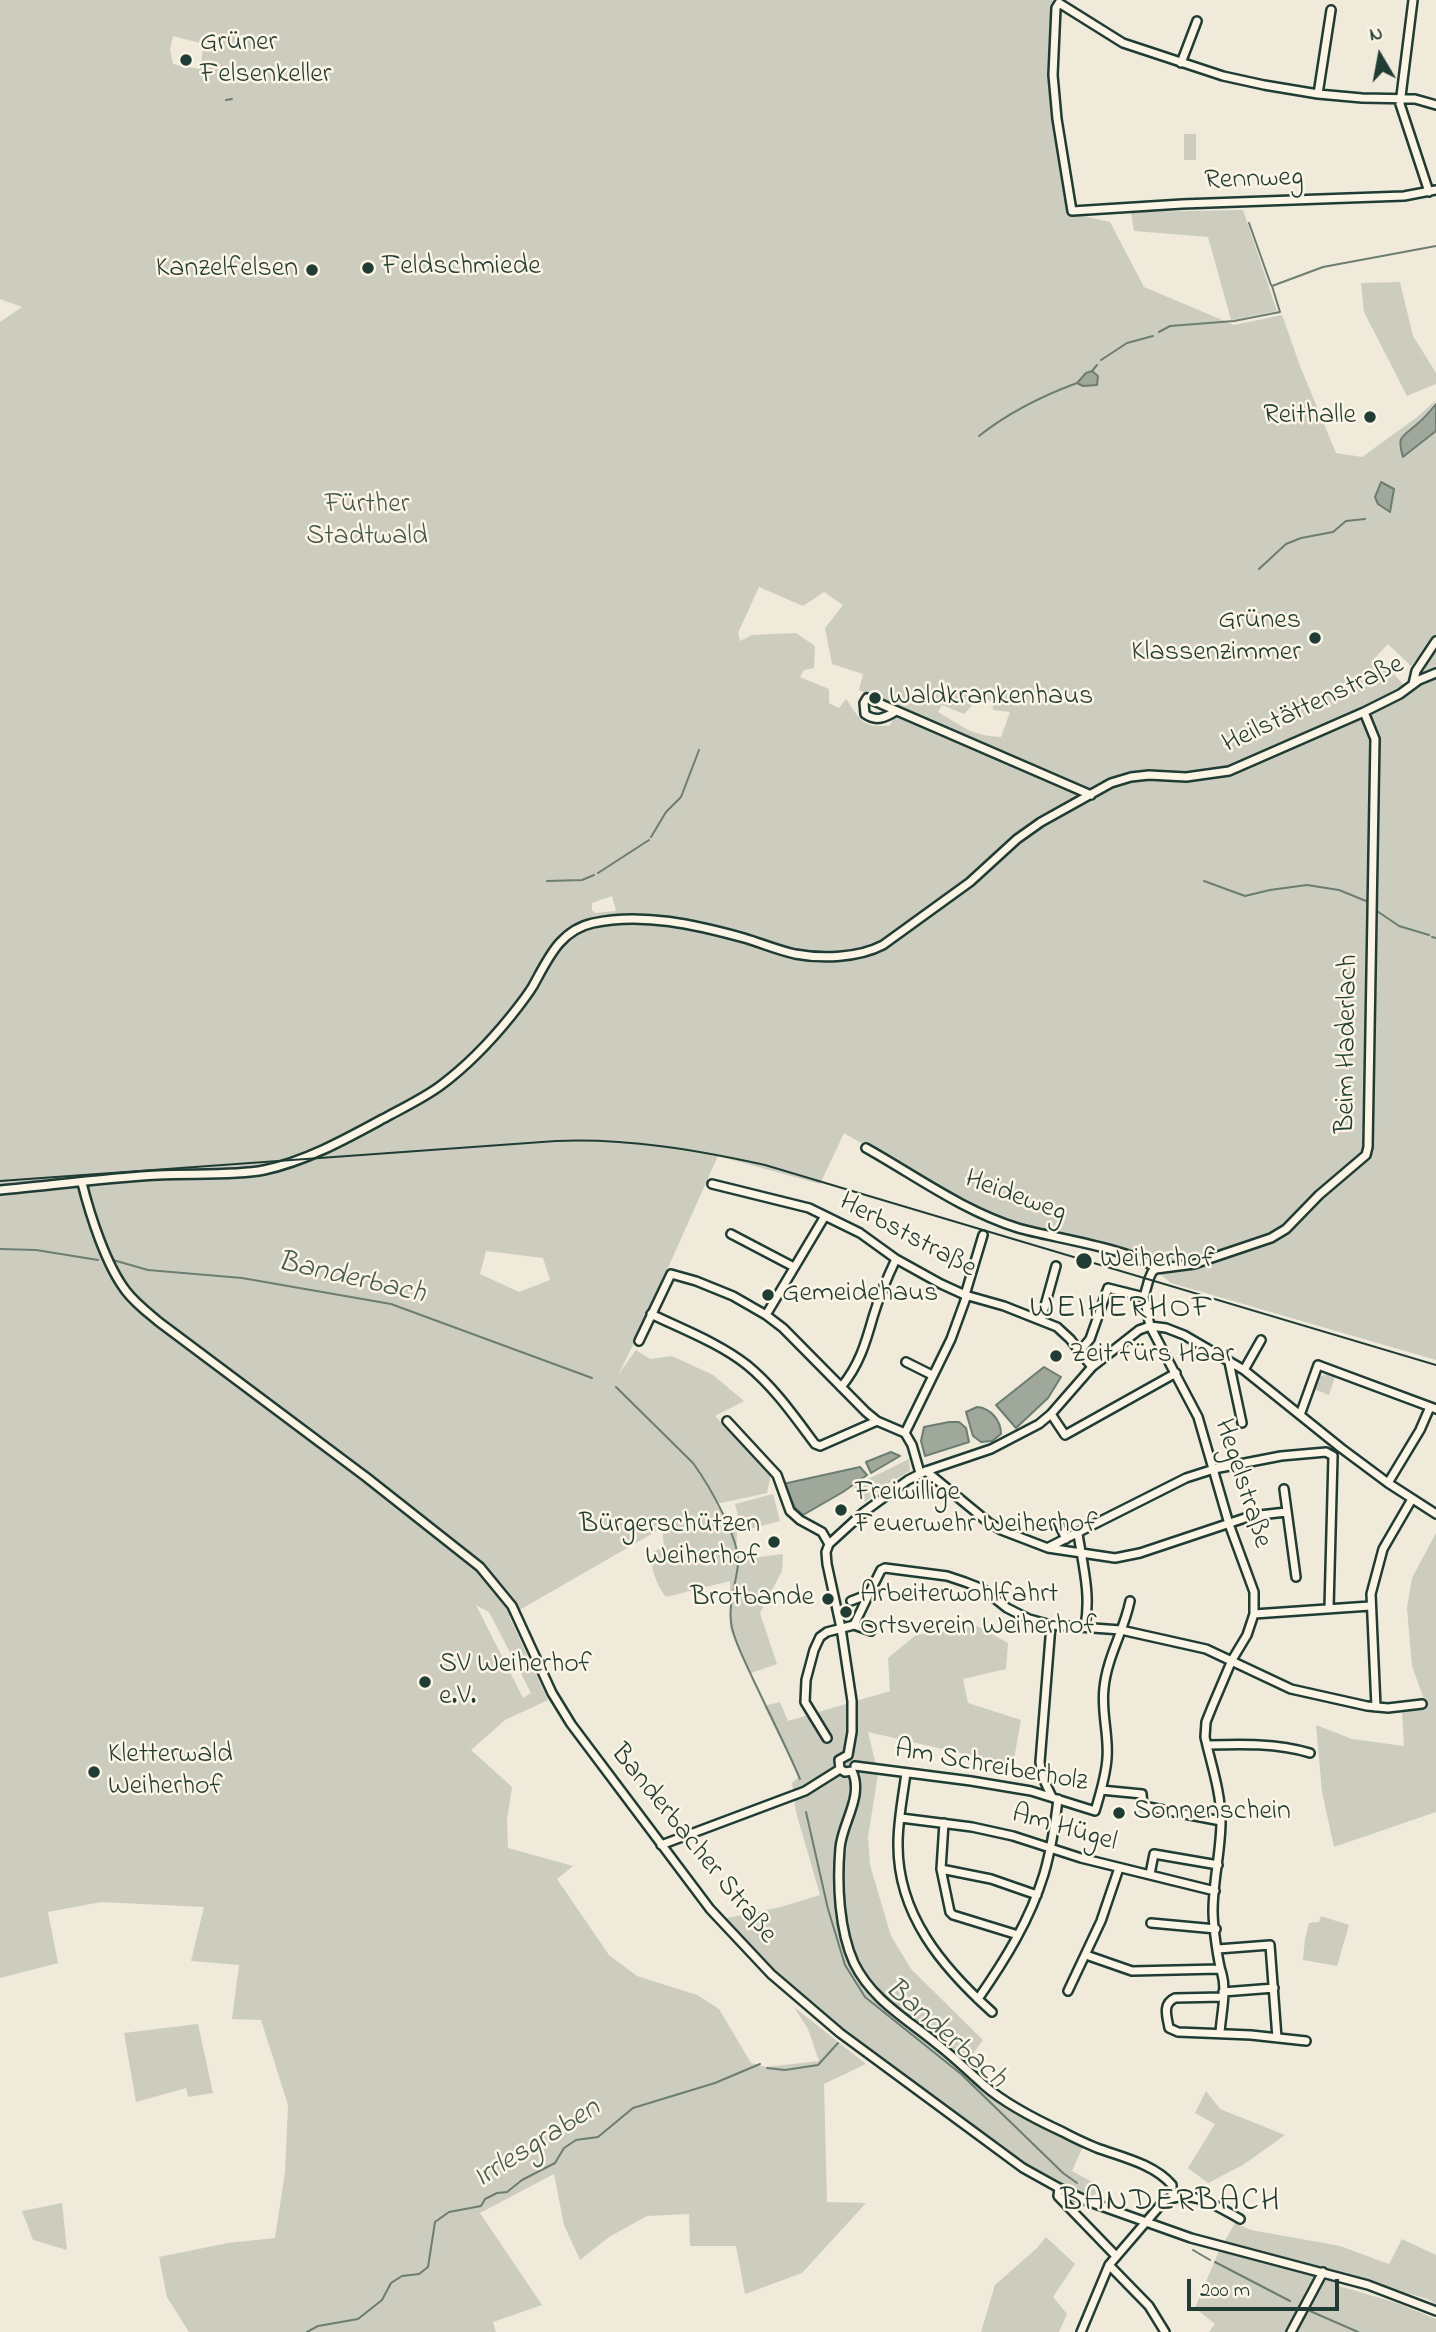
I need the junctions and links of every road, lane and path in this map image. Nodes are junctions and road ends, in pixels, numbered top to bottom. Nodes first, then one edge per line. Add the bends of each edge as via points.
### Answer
1 (1413, 0) edge
2 (1331, 10) dead end
3 (1197, 21) dead end
4 (1181, 63) junction
5 (1318, 94) junction
6 (1400, 99) junction
7 (1436, 105) edge
8 (1432, 191) edge
9 (1436, 640) edge
10 (1436, 673) edge
11 (1412, 685) junction
12 (896, 711) dead end
13 (1364, 712) junction
14 (1091, 795) junction
15 (866, 1149) dead end
16 (82, 1183) junction
17 (712, 1184) dead end
18 (0, 1190) edge
19 (825, 1216) junction
20 (731, 1234) dead end
21 (983, 1235) dead end
22 (896, 1259) junction
23 (1056, 1266) dead end
24 (794, 1267) junction
25 (1157, 1269) junction
26 (966, 1295) junction
27 (1144, 1297) junction
28 (651, 1314) junction
29 (766, 1315) junction
30 (1041, 1320) junction
31 (1150, 1326) junction
32 (1261, 1339) dead end
33 (639, 1341) dead end
34 (1080, 1351) junction
35 (906, 1362) dead end
36 (1229, 1362) junction
37 (1092, 1367) junction
38 (1244, 1370) junction
39 (1176, 1373) junction
40 (932, 1375) junction
41 (841, 1387) junction
42 (1433, 1408) edge
43 (1051, 1414) junction
44 (1300, 1415) junction
45 (727, 1421) dead end
46 (877, 1421) junction
47 (1242, 1423) dead end
48 (905, 1433) junction
49 (1341, 1448) junction
50 (1333, 1456) junction
51 (1214, 1469) junction
52 (923, 1472) junction
53 (1388, 1483) junction
54 (1284, 1489) dead end
55 (1412, 1499) junction
56 (1286, 1512) junction
57 (1436, 1514) edge
58 (1058, 1522) dead end
59 (1229, 1524) junction
60 (1078, 1534) junction
61 (1066, 1539) junction
62 (829, 1544) junction
63 (1048, 1548) junction
64 (1081, 1553) junction
65 (1296, 1577) dead end
66 (869, 1594) junction
67 (851, 1601) junction
68 (1130, 1601) dead end
69 (836, 1603) junction
70 (1370, 1606) junction
71 (863, 1607) junction
72 (1329, 1608) junction
73 (1254, 1614) junction
74 (855, 1625) junction
75 (1051, 1625) junction
76 (1085, 1626) junction
77 (841, 1628) junction
78 (1121, 1630) junction
79 (871, 1631) dead end
80 (1232, 1660) junction
81 (1422, 1704) dead end
82 (1376, 1707) junction
83 (827, 1738) dead end
84 (1207, 1745) junction
85 (1310, 1753) dead end
86 (848, 1755) junction
87 (853, 1768) junction
88 (840, 1769) junction
89 (906, 1773) junction
90 (1101, 1790) junction
91 (1055, 1799) junction
92 (901, 1818) junction
93 (1221, 1821) junction
94 (944, 1823) junction
95 (661, 1845) junction
96 (1050, 1849) junction
97 (1218, 1865) junction
98 (1119, 1868) junction
99 (941, 1869) junction
100 (1150, 1874) junction
101 (1215, 1891) junction
102 (1037, 1895) junction
103 (1151, 1923) dead end
104 (1216, 1929) junction
105 (1018, 1935) junction
106 (1219, 1949) junction
107 (1086, 1955) junction
108 (1219, 1969) junction
109 (1274, 1988) junction
110 (1068, 1991) dead end
111 (1223, 1994) junction
112 (978, 1999) junction
113 (992, 2012) dead end
114 (1220, 2033) junction
115 (1278, 2038) junction
116 (1306, 2041) dead end
117 (1059, 2188) junction
118 (1172, 2198) junction
119 (1240, 2219) dead end
120 (1145, 2223) junction
121 (1116, 2256) junction
122 (1110, 2265) junction
123 (1323, 2273) junction
124 (1436, 2311) edge
125 (1081, 2332) edge
126 (1165, 2332) edge
127 (1291, 2332) edge

1 - 6 street
2 - 5 street
3 - 4 street
4 - 5 street
4 - 8 street, Rennweg via 1123,43 1059,3 1053,75 1072,211
5 - 6 street
6 - 7 street
6 - 8 street
9 - 11 street
10 - 11 street, Heilstättenstraße
11 - 13 street, Heilstättenstraße
12 - 14 street
13 - 14 street, Heilstättenstraße via 1229,771 1131,777
13 - 25 street, Beim Haderlach via 1375,739 1366,1155 1271,1238 1194,1264
14 - 16 street, Heilstättenstraße via 1017,839 970,882 871,951 812,956 688,925 651,920 590,923 555,947 521,1003 464,1067 438,1088 358,1132 262,1170
15 - 25 street, Heideweg via 991,1218 1105,1248
16 - 18 street, Heilstättenstraße
16 - 95 street, Banderbacher Straße via 112,1267 131,1298 480,1567 521,1623 561,1708
17 - 19 street, Herbststraße
19 - 22 street, Herbststraße via 860,1233
19 - 24 street
20 - 24 street
21 - 26 street
22 - 26 street, Herbststraße
22 - 41 street via 866,1343
23 - 30 street
24 - 29 street
25 - 27 street
26 - 30 street, Herbststraße
26 - 40 street
27 - 31 street
27 - 34 street via 1108,1288 1090,1339
28 - 29 street via 671,1274 733,1296
28 - 33 street
28 - 46 street via 721,1347 748,1366 771,1387 815,1444 820,1446
29 - 41 street
30 - 34 street, Herbststraße via 1062,1330
31 - 36 street via 1184,1335
31 - 37 street
31 - 39 street, Hegelstraße
32 - 38 street
34 - 37 street, Herbststraße
35 - 40 street
36 - 38 street
36 - 47 street
37 - 43 street
38 - 44 street
39 - 43 street via 1065,1435
39 - 51 street, Hegelstraße via 1198,1417
40 - 48 street
41 - 46 street
42 - 44 street via 1318,1366
42 - 53 street
43 - 52 street via 991,1449
44 - 49 street
45 - 62 street via 777,1475 790,1511 822,1532
46 - 48 street
48 - 52 street
49 - 50 street
49 - 53 street
50 - 51 street via 1326,1452 1281,1455
50 - 72 street
51 - 59 street, Hegelstraße
51 - 60 street via 1186,1478
52 - 62 street via 886,1495
52 - 63 street via 988,1522
53 - 55 street
54 - 56 street
55 - 57 street
55 - 70 street via 1383,1549
56 - 59 street
56 - 65 street
58 - 61 street
59 - 64 street via 1115,1558
59 - 73 street, Hegelstraße via 1251,1580
60 - 61 street
60 - 64 street
61 - 63 street
62 - 69 street via 827,1564
63 - 64 street
64 - 76 street via 1087,1582
66 - 67 street
66 - 71 street
66 - 75 street via 885,1568 947,1576 983,1589 1029,1619
67 - 69 street
67 - 71 street
68 - 78 street
69 - 77 street
70 - 72 street
70 - 82 street
71 - 74 street
72 - 73 street
73 - 80 street, Hegelstraße
74 - 77 street
74 - 79 street
75 - 76 street
75 - 91 street via 1041,1762 1042,1776
76 - 78 street
77 - 83 street via 820,1637 804,1692 805,1702
77 - 86 street via 852,1702
78 - 80 street via 1206,1648
78 - 90 street via 1103,1692 1107,1758
80 - 82 street via 1287,1688
80 - 84 street, Hegelstraße via 1206,1722
81 - 82 street
84 - 85 street via 1259,1745
84 - 93 street, Hegelstraße
86 - 87 street via 854,1759
86 - 88 street via 839,1760
87 - 88 street via 847,1772
87 - 89 street, Am Schreiberholz
87 - 118 street via 851,1814 840,1846 841,1902 854,1963 872,1989 987,2088 1059,2131 1166,2178 1172,2185
88 - 95 street via 805,1791
89 - 91 street, Am Schreiberholz via 971,1780
89 - 92 street
90 - 91 street, Am Schreiberholz via 1095,1811
90 - 93 street, Am Schreiberholz via 1142,1794 1143,1806
91 - 96 street
92 - 94 street, Am Hügel
92 - 112 street via 899,1866 913,1914 939,1958
93 - 97 street, Hegelstraße
94 - 96 street, Am Hügel via 1013,1836
94 - 99 street
95 - 117 street, Banderbacher Straße via 735,1938 789,1991 1023,2168
96 - 98 street, Am Hügel
96 - 102 street
97 - 100 street via 1154,1854
97 - 101 street, Hegelstraße
98 - 100 street, Am Hügel
98 - 107 street
99 - 102 street
99 - 105 street via 953,1915
100 - 101 street, Am Hügel
101 - 104 street, Hegelstraße
102 - 105 street
103 - 104 street
104 - 106 street, Hegelstraße
105 - 112 street
106 - 108 street, Hegelstraße
106 - 109 street via 1270,1945
107 - 108 street via 1132,1971
107 - 110 street
108 - 111 street, Hegelstraße
109 - 111 street
109 - 115 street
111 - 114 street, Hegelstraße
111 - 114 street via 1175,1998 1166,2006 1168,2028 1173,2031
112 - 113 street
114 - 115 street
115 - 116 street
117 - 120 street, Banderbacher Straße
117 - 121 street via 1058,2196
118 - 119 street via 1200,2197
118 - 120 street
120 - 121 street
120 - 123 street, Banderbacher Straße
121 - 122 street
122 - 125 street
122 - 126 street via 1149,2306
123 - 124 street, Banderbacher Straße
123 - 127 street

